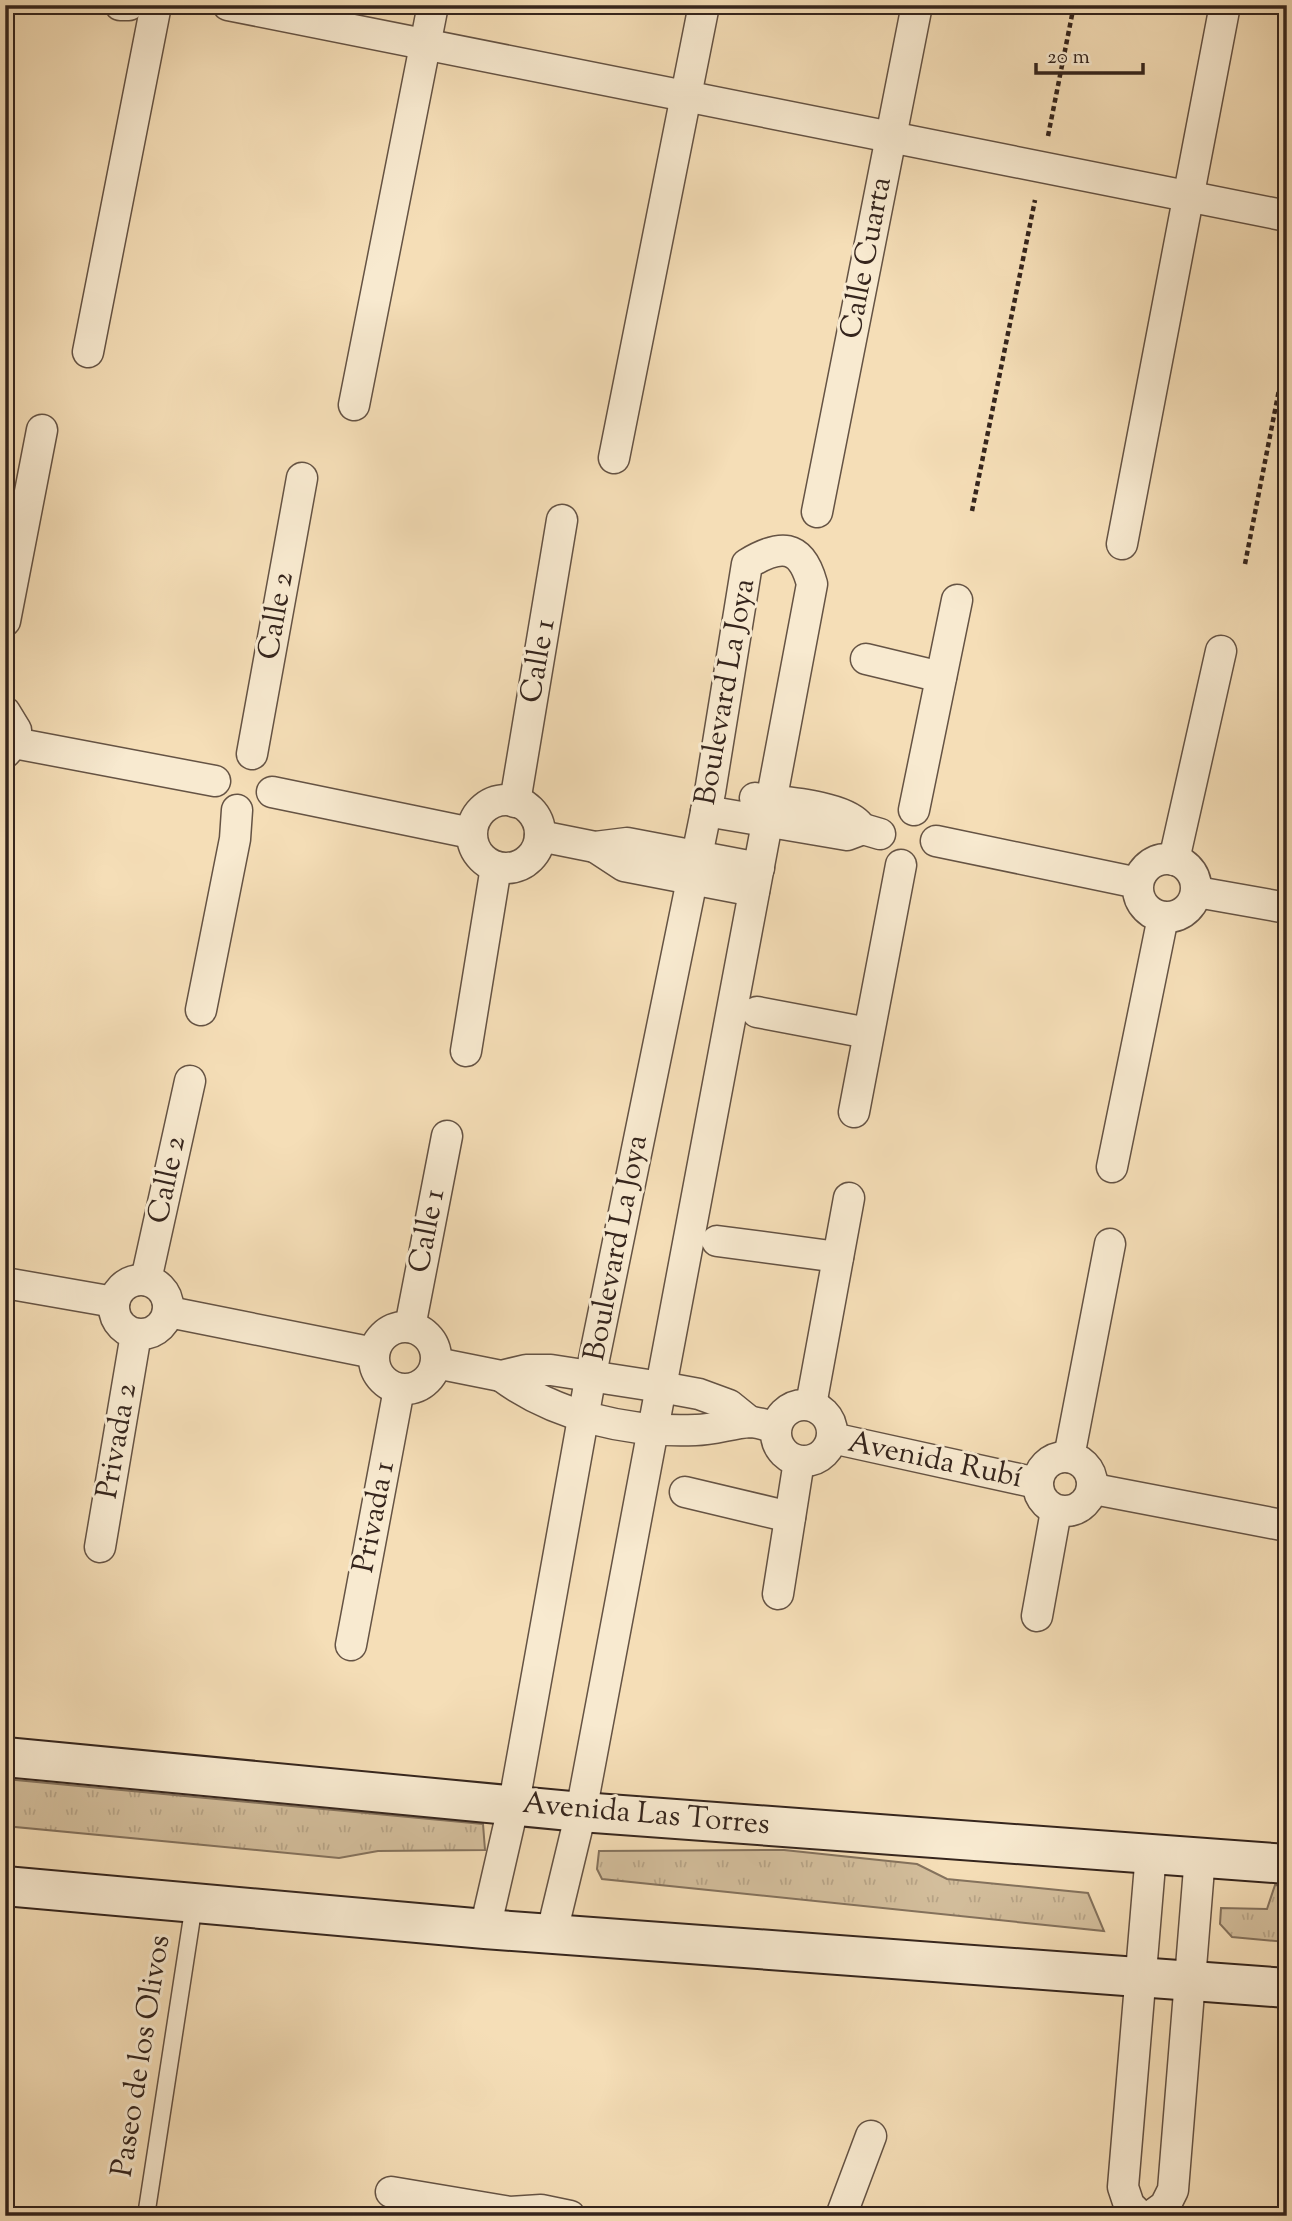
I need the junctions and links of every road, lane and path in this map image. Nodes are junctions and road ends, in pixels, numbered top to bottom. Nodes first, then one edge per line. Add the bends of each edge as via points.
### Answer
1 (120, 5) edge
2 (129, 5) edge
3 (156, 5) edge
4 (228, 5) edge
5 (433, 5) edge
6 (704, 5) edge
7 (918, 5) edge
8 (1074, 5) edge
9 (1225, 5) edge
10 (426, 44) junction
11 (686, 96) junction
12 (891, 136) junction
13 (1042, 166) junction
14 (1188, 196) junction
15 (1287, 216) edge
16 (1287, 349) edge
17 (88, 352) dead end
18 (354, 405) dead end
19 (42, 430) dead end
20 (614, 458) dead end
21 (302, 478) dead end
22 (972, 511) dead end
23 (817, 512) dead end
24 (562, 520) dead end
25 (1122, 544) dead end
26 (1245, 564) dead end
27 (957, 600) dead end
28 (5, 621) edge
29 (1221, 651) dead end
30 (866, 659) dead end
31 (941, 677) junction
32 (5, 712) edge
33 (10, 748) edge
34 (252, 754) junction
35 (215, 782) junction
36 (272, 792) junction
37 (708, 801) junction
38 (515, 802) junction
39 (237, 810) junction
40 (914, 810) junction
41 (771, 811) junction
42 (871, 831) junction
43 (471, 833) junction
44 (540, 836) junction
45 (936, 841) junction
46 (1174, 860) junction
47 (901, 865) junction
48 (496, 867) junction
49 (694, 868) junction
50 (757, 879) junction
51 (1138, 883) junction
52 (1197, 892) junction
53 (1287, 908) edge
54 (1163, 917) junction
55 (201, 1010) dead end
56 (757, 1012) dead end
57 (868, 1033) junction
58 (466, 1051) dead end
59 (190, 1081) dead end
60 (854, 1112) dead end
61 (447, 1136) dead end
62 (1112, 1167) dead end
63 (849, 1198) dead end
64 (717, 1241) dead end
65 (1110, 1244) dead end
66 (838, 1257) junction
67 (146, 1280) junction
68 (5, 1283) edge
69 (114, 1302) junction
70 (169, 1312) junction
71 (410, 1327) junction
72 (136, 1334) junction
73 (374, 1353) junction
74 (436, 1363) junction
75 (591, 1374) junction
76 (501, 1376) junction
77 (661, 1387) junction
78 (400, 1389) junction
79 (811, 1405) junction
80 (584, 1417) junction
81 (763, 1425) junction
82 (654, 1428) junction
83 (832, 1438) junction
84 (1069, 1457) junction
85 (799, 1461) junction
86 (1038, 1483) junction
87 (1094, 1489) junction
88 (685, 1492) dead end
89 (1056, 1511) junction
90 (790, 1517) junction
91 (1287, 1526) edge
92 (100, 1547) dead end
93 (778, 1594) dead end
94 (1038, 1616) dead end
95 (351, 1645) dead end
96 (5, 1757) edge
97 (514, 1803) junction
98 (581, 1812) junction
99 (1151, 1853) junction
100 (1200, 1856) junction
101 (1287, 1864) edge
102 (5, 1886) edge
103 (194, 1904) junction
104 (485, 1929) junction
105 (552, 1932) junction
106 (1140, 1976) junction
107 (1188, 1980) junction
108 (1287, 1988) edge
109 (871, 2136) dead end
110 (391, 2192) dead end
111 (509, 2214) edge
112 (146, 2216) edge
113 (570, 2216) edge
114 (841, 2216) edge
115 (1140, 2216) edge
116 (1151, 2216) edge

1 - 2 street
3 - 17 street
4 - 10 street
5 - 10 street
6 - 11 street
7 - 12 street, Calle Cuarta
8 - 13 path
9 - 14 street
10 - 11 street
10 - 18 street
11 - 12 street
11 - 20 street
12 - 13 street
12 - 23 street, Calle Cuarta
13 - 14 street
13 - 22 path
14 - 15 street
14 - 25 street
16 - 26 path
19 - 28 street
21 - 34 street, Calle 2
24 - 38 street, Calle 1
27 - 31 street
29 - 46 street
30 - 31 street
31 - 40 street
32 - 33 street via 16,730
33 - 35 street
34 - 35 street via 227,759
34 - 36 street via 272,771
35 - 39 street via 218,794
36 - 39 street via 262,806
36 - 43 street
37 - 41 street
37 - 41 street, Boulevard La Joya via 747,564 770,550 792,551 806,563 812,584
37 - 49 street, Boulevard La Joya
38 - 43 street via 499,800 485,806
38 - 44 street via 537,821
39 - 55 street
40 - 42 street via 899,811
40 - 45 street via 931,822
41 - 42 street via 814,807 852,818
41 - 50 street, Boulevard La Joya
42 - 47 street via 884,853
43 - 48 street via 482,860
44 - 48 street via 526,863 512,869
44 - 49 street via 595,846 627,843
45 - 47 street via 929,855 917,864
45 - 51 street
46 - 51 street via 1151,863
46 - 52 street via 1191,872
47 - 57 street
48 - 58 street
49 - 50 street
49 - 75 street, Boulevard La Joya
50 - 77 street, Boulevard La Joya
51 - 54 street via 1140,898 1149,911
52 - 53 street
52 - 54 street via 1191,906 1179,915
54 - 62 street
56 - 57 street
57 - 60 street
59 - 67 street, Calle 2
61 - 71 street, Calle 1
63 - 66 street
64 - 66 street
65 - 84 street
66 - 79 street
67 - 69 street via 132,1281 120,1289
67 - 70 street via 168,1297
68 - 69 street
69 - 72 street via 115,1316 123,1328
70 - 72 street via 163,1325 151,1333
70 - 73 street
71 - 73 street via 393,1329 380,1338
71 - 74 street via 424,1334 434,1347
72 - 92 street, Privada 2
73 - 78 street via 375,1369 385,1382
74 - 76 street
74 - 78 street via 429,1377 416,1387
75 - 76 street via 526,1370
75 - 77 street
75 - 80 street, Boulevard La Joya
76 - 80 street via 521,1391
77 - 81 street via 729,1405
77 - 82 street, Boulevard La Joya
78 - 95 street, Privada 1
79 - 81 street via 800,1405
79 - 83 street via 830,1421
80 - 82 street
80 - 97 street, Boulevard La Joya
81 - 82 street via 694,1431
81 - 85 street via 778,1446
82 - 98 street, Boulevard La Joya
83 - 85 street via 824,1454
83 - 86 street, Avenida Rubí
84 - 86 street via 1054,1459 1042,1468
84 - 87 street via 1085,1466
85 - 90 street
86 - 89 street via 1042,1500
87 - 89 street via 1075,1511
87 - 91 street
88 - 90 street
89 - 94 street
90 - 93 street
96 - 97 street, Avenida Las Torres
97 - 98 street, Avenida Las Torres
97 - 104 street, Boulevard La Joya
98 - 99 street, Avenida Las Torres
98 - 105 street, Boulevard La Joya
99 - 100 street, Avenida Las Torres
99 - 106 street
100 - 101 street, Avenida Las Torres
100 - 107 street
102 - 103 street
103 - 104 street
103 - 112 lane, Paseo de los Olivos
104 - 105 street
105 - 106 street
106 - 107 street
106 - 115 street via 1123,2188 1129,2205
107 - 108 street
107 - 116 street via 1172,2190 1165,2206
109 - 114 street
110 - 111 street
111 - 113 street via 541,2210

